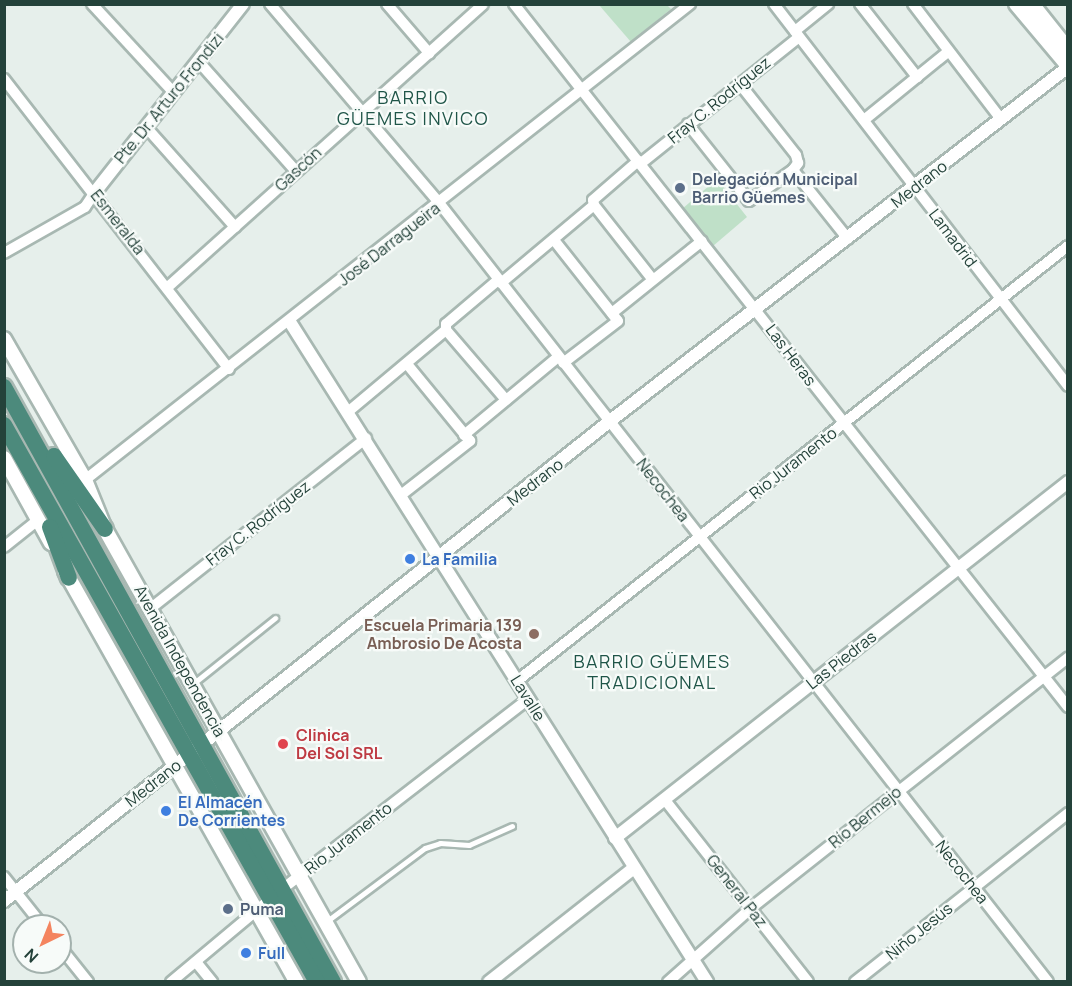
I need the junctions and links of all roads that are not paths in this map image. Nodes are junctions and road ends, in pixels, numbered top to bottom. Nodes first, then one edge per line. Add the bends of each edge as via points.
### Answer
1 (92, 4) edge
2 (243, 4) edge
3 (270, 4) edge
4 (387, 4) edge
5 (483, 4) edge
6 (514, 4) edge
7 (690, 4) edge
8 (774, 4) edge
9 (828, 4) edge
10 (860, 4) edge
11 (913, 4) edge
12 (1016, 4) edge
13 (1032, 4) edge
14 (797, 34) junction
15 (1068, 48) edge
16 (950, 51) junction
17 (429, 53) junction
18 (199, 62) junction
19 (1068, 66) edge
20 (917, 77) junction
21 (4, 79) edge
22 (740, 84) junction
23 (582, 92) junction
24 (174, 93) junction
25 (362, 111) junction
26 (1001, 119) junction
27 (864, 120) junction
28 (688, 124) junction
29 (146, 127) junction
30 (639, 162) junction
31 (295, 170) junction
32 (793, 170) junction
33 (915, 187) junction
34 (95, 192) junction
35 (440, 204) junction
36 (594, 205) junction
37 (235, 227) junction
38 (848, 239) junction
39 (554, 240) junction
40 (702, 241) junction
41 (1068, 246) edge
42 (4, 253) edge
43 (653, 280) junction
44 (499, 282) junction
45 (168, 287) junction
46 (1000, 300) junction
47 (757, 309) junction
48 (612, 313) junction
49 (290, 322) junction
50 (446, 330) junction
51 (4, 339) edge
52 (560, 360) junction
53 (406, 364) junction
54 (229, 369) junction
55 (1068, 386) edge
56 (4, 387) edge
57 (506, 400) junction
58 (349, 411) junction
59 (25, 420) junction
60 (610, 422) junction
61 (844, 423) junction
62 (4, 425) edge
63 (464, 435) junction
64 (366, 438) junction
65 (10, 452) edge
66 (85, 480) junction
67 (1068, 482) edge
68 (402, 495) junction
69 (38, 519) junction
70 (105, 529) junction
71 (699, 537) junction
72 (4, 547) edge
73 (439, 558) junction
74 (958, 570) junction
75 (69, 578) junction
76 (151, 608) junction
77 (275, 618) dead end
78 (1068, 658) edge
79 (1044, 677) junction
80 (517, 681) junction
81 (812, 683) junction
82 (193, 684) junction
83 (528, 699) junction
84 (1068, 707) edge
85 (219, 734) junction
86 (198, 749) junction
87 (175, 766) junction
88 (898, 790) junction
89 (665, 800) junction
90 (1068, 813) edge
91 (512, 826) dead end
92 (615, 838) junction
93 (634, 868) junction
94 (300, 875) junction
95 (4, 877) edge
96 (974, 887) junction
97 (16, 892) junction
98 (276, 895) junction
99 (4, 901) edge
100 (750, 908) junction
101 (256, 913) junction
102 (33, 914) edge
103 (326, 922) junction
104 (694, 961) junction
105 (72, 962) edge
106 (196, 962) junction
107 (88, 981) edge
108 (171, 981) edge
109 (212, 981) edge
110 (295, 981) edge
111 (317, 981) edge
112 (333, 981) edge
113 (359, 981) edge
114 (489, 981) edge
115 (668, 981) edge
116 (707, 981) edge
117 (808, 981) edge
118 (855, 981) edge
119 (1048, 981) edge

1 - 24 street
2 - 18 street, Pte. Dr. Arturo Frondizi
3 - 25 street, Necochea
4 - 17 street
5 - 17 street, Gascón
6 - 23 street, Las Heras
7 - 23 street, José Darragueira
8 - 14 street, Lamadrid
9 - 14 street, Fray C. Rodríguez
10 - 20 street
11 - 16 street
12 - 19 main road
13 - 15 main road
14 - 22 street, Fray C. Rodríguez
14 - 27 street, Lamadrid
16 - 20 street
16 - 26 street
17 - 25 street, Gascón
18 - 24 street, Pte. Dr. Arturo Frondizi
18 - 31 street
19 - 26 street, Medrano
20 - 27 street
21 - 34 street, Esmeralda
22 - 28 street, Fray C. Rodríguez
22 - 32 street via 796,155 798,163
23 - 30 street, Las Heras
23 - 35 street, José Darragueira
24 - 29 street, Pte. Dr. Arturo Frondizi
25 - 31 street, Gascón
25 - 35 street, Necochea
26 - 33 street, Medrano
27 - 33 street, Lamadrid
28 - 30 street, Fray C. Rodríguez
28 - 32 street via 749,201
29 - 34 street, Pte. Dr. Arturo Frondizi
29 - 37 street
30 - 36 street, Fray C. Rodríguez via 592,201
30 - 40 street, Las Heras
31 - 37 street, Gascón
32 - 38 street
33 - 38 street, Medrano
33 - 46 street, Lamadrid
34 - 42 street via 85,207
34 - 45 street, Esmeralda
35 - 44 street, Necochea
35 - 49 street, José Darragueira
36 - 39 street
36 - 43 street
37 - 45 street, Gascón
38 - 47 street, Medrano
39 - 44 street
39 - 48 street
40 - 43 street
40 - 47 street, Las Heras
41 - 46 street, Rio Juramento
43 - 48 street
44 - 50 street via 446,324
44 - 52 street, Necochea
45 - 54 street, Esmeralda
46 - 55 street, Lamadrid
46 - 61 street, Rio Juramento
47 - 60 street, Medrano
47 - 61 street, Las Heras
48 - 52 street via 618,321
49 - 54 street, José Darragueira
49 - 58 street, Lavalle
50 - 53 street
50 - 57 street
51 - 66 main road, Avenida Independencia
52 - 57 street
52 - 60 street, Necochea
53 - 58 street
53 - 63 street
54 - 66 street, José Darragueira
56 - 59 highway, Avenida Independencia
57 - 63 street
58 - 64 street, Lavalle
59 - 70 highway
59 - 86 highway, Avenida Independencia
60 - 71 street, Necochea
60 - 73 street, Medrano
61 - 71 street, Rio Juramento
61 - 74 street, Las Heras
62 - 65 highway, Avenida Independencia
63 - 68 street via 470,441
64 - 68 street, Lavalle
64 - 76 street, Fray C. Rodríguez
65 - 69 main road, Avenida Independencia
65 - 75 highway
65 - 86 highway, Avenida Independencia
66 - 70 main road, Avenida Independencia
67 - 74 street, Las Piedras
68 - 73 street, Lavalle
69 - 72 street
69 - 75 main road, Avenida Independencia
70 - 76 main road, Avenida Independencia
71 - 80 street, Rio Juramento
71 - 81 street, Necochea
73 - 80 street, Lavalle
73 - 85 street, Medrano
74 - 79 street, Las Heras
74 - 81 street, Las Piedras
75 - 87 main road, Avenida Independencia
76 - 82 main road, Avenida Independencia
77 - 82 lane
78 - 79 street, Río Bermejo
79 - 84 street, Las Heras
79 - 88 street, Río Bermejo
80 - 83 street, Lavalle
81 - 88 street, Necochea
81 - 89 street, Las Piedras
82 - 85 main road, Avenida Independencia
83 - 92 street, Lavalle
83 - 94 street, Rio Juramento
85 - 86 street, Medrano
85 - 94 main road, Avenida Independencia
86 - 87 street, Medrano
86 - 98 highway, Avenida Independencia
87 - 97 street, Medrano
87 - 101 main road, Avenida Independencia
88 - 96 street, Necochea
88 - 100 street, Río Bermejo
89 - 92 street, Las Piedras
89 - 100 street, General Paz
90 - 96 street, Niño Jesús
91 - 103 lane via 469,845 440,843 425,848
92 - 93 street, Lavalle
93 - 104 street, Lavalle
93 - 114 street
94 - 98 street, Rio Juramento
94 - 103 main road, Avenida Independencia
95 - 97 street
96 - 118 street, Niño Jesús
96 - 119 street, Necochea
97 - 99 street, Medrano
97 - 102 street
98 - 101 street, Rio Juramento
98 - 111 highway, Avenida Independencia
98 - 112 highway, Avenida Independencia
100 - 104 street, Río Bermejo
100 - 117 street, General Paz
101 - 106 street, Rio Juramento
101 - 110 main road, Avenida Independencia
103 - 113 main road, Avenida Independencia
104 - 115 street, Río Bermejo
104 - 116 street, Lavalle
105 - 107 street
106 - 108 street, Rio Juramento
106 - 109 street

